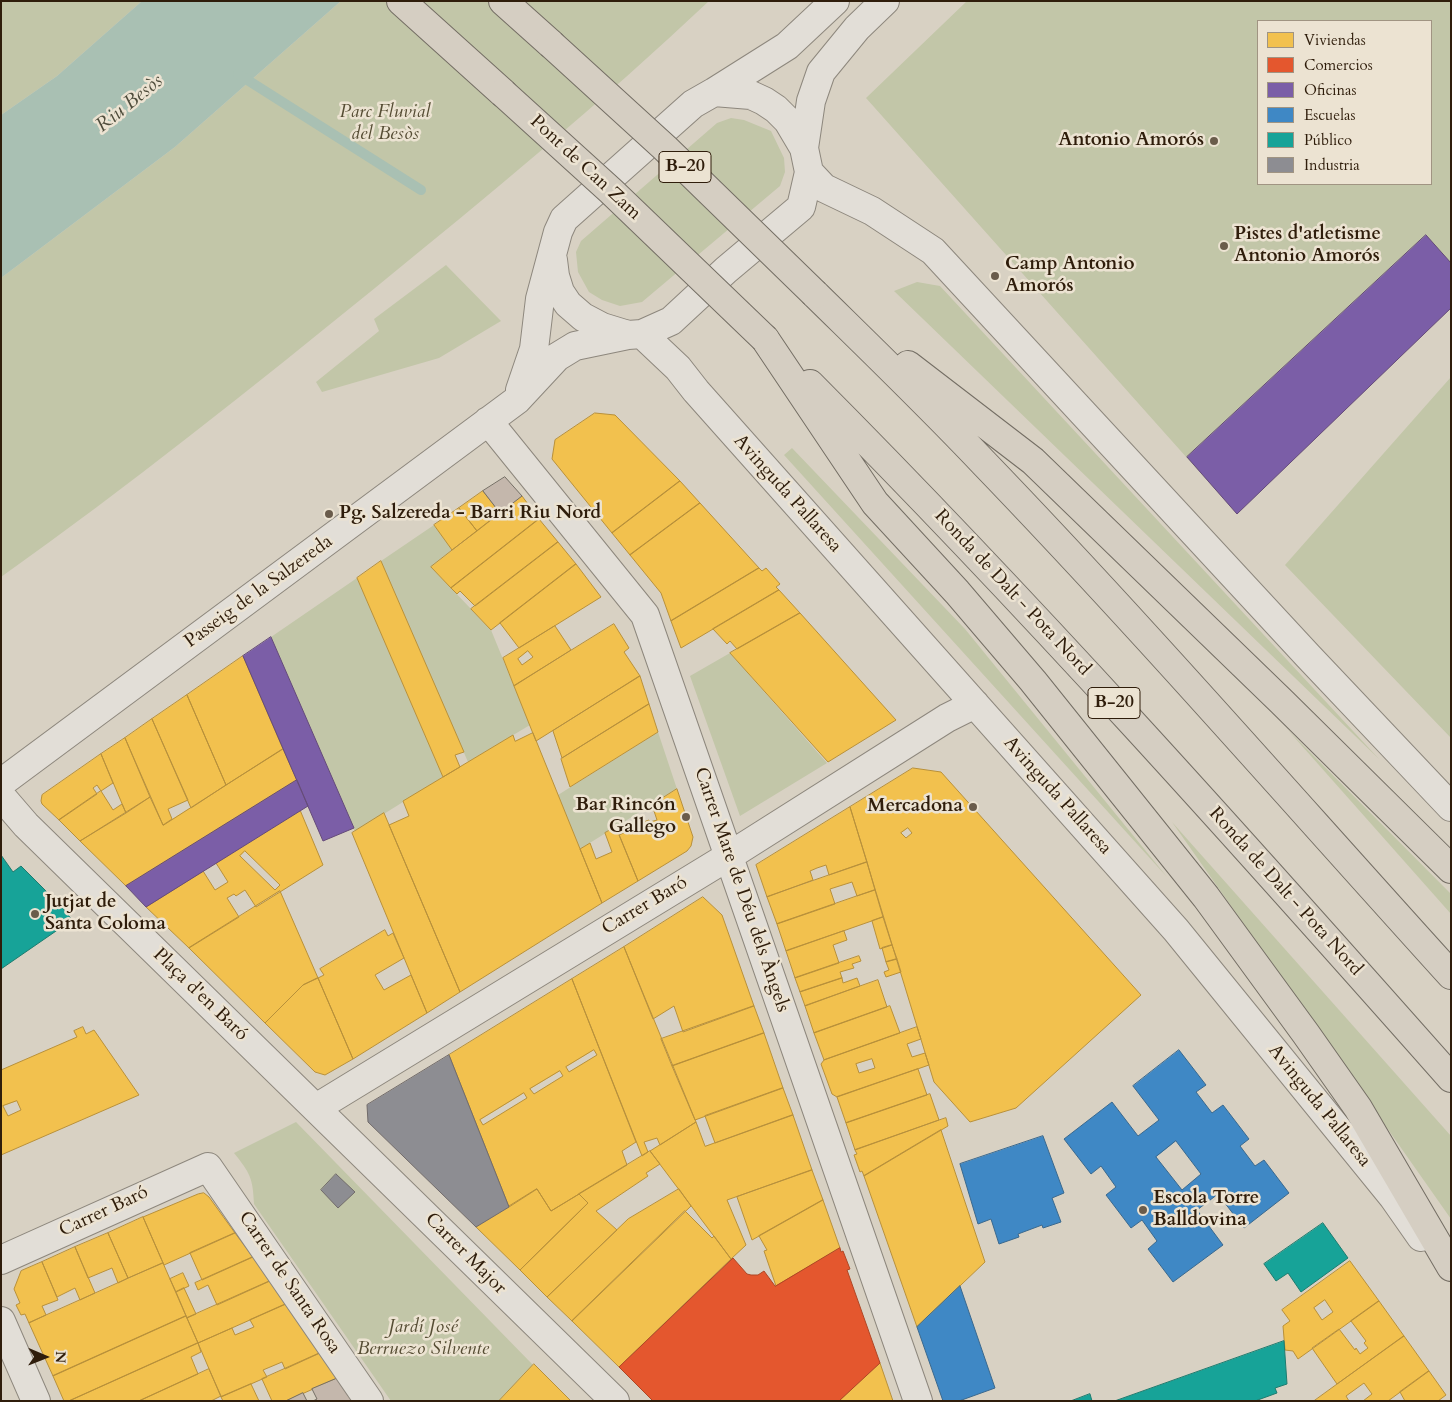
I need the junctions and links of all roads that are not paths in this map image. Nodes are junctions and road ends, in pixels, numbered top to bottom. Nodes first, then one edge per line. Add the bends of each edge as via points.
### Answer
1 (401, 1) edge
2 (503, 1) edge
3 (835, 1) edge
4 (885, 1) edge
5 (714, 92) junction
6 (807, 160) junction
7 (552, 253) junction
8 (815, 294) junction
9 (635, 334) junction
10 (765, 339) junction
11 (517, 400) junction
12 (488, 421) junction
13 (975, 704) junction
14 (1, 782) edge
15 (1, 796) edge
16 (1451, 807) edge
17 (729, 856) junction
18 (1451, 869) edge
19 (1451, 976) edge
20 (1451, 1078) edge
21 (316, 1108) junction
22 (208, 1167) joint
23 (1, 1260) edge
24 (1451, 1267) edge
25 (1451, 1278) edge
26 (1, 1321) edge
27 (36, 1401) edge
28 (369, 1401) edge
29 (614, 1401) edge
30 (918, 1401) edge

1 - 10 highway, Pont de Can Zam / B-20, bridge via 604,185
2 - 8 highway, B-20, bridge via 665,148
3 - 5 street via 787,46
4 - 6 street, Passeig de la Salzereda via 857,28 821,72 811,101
5 - 6 street via 750,95 776,109 788,121
5 - 7 street via 693,104 564,219
6 - 9 street, Passeig de la Salzereda via 801,207 671,321
6 - 16 street via 824,188 872,211 934,251
7 - 9 street via 560,292 568,304 602,327
7 - 11 street via 540,299 534,349
8 - 18 highway via 1033,461
8 - 19 highway, B-20 via 982,460
9 - 11 street, Passeig de la Salzereda via 571,348 556,357
9 - 13 street, Avinguda Pallaresa via 678,368
10 - 20 highway, Ronda de Dalt - Pota Nord / B-20 via 913,488 1066,650
10 - 24 highway via 875,502 1033,681 1206,897 1358,1108
11 - 12 street, Passeig de la Salzereda
12 - 14 street, Passeig de la Salzereda
12 - 17 street, Carrer Mare de Déu dels Àngels via 645,615
13 - 17 street, Carrer Baró via 947,718
13 - 25 street, Avinguda Pallaresa via 1176,930 1393,1197
15 - 21 street, Plaça d'en Baró via 26,825
17 - 21 street, Carrer Baró
17 - 30 street, Carrer Mare de Déu dels Àngels
21 - 29 street, Carrer Major
22 - 23 street, Carrer Baró
22 - 28 street, Carrer de Santa Rosa
26 - 27 street

